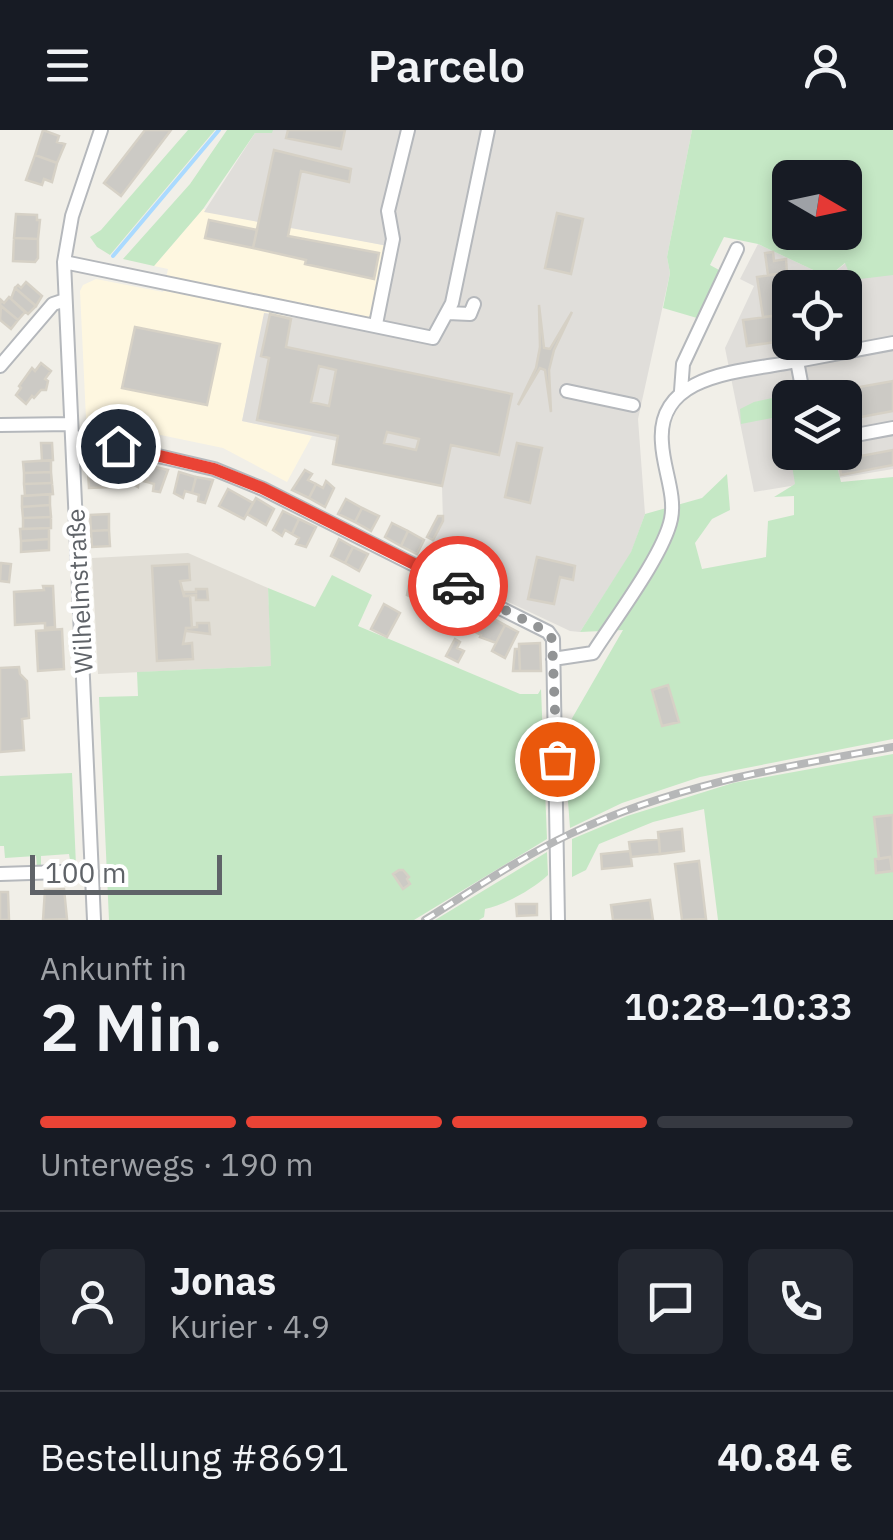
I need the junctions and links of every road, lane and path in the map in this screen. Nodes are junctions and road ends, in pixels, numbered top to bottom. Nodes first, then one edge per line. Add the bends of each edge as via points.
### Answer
1 (101, 130) edge
2 (408, 130) edge
3 (488, 130) edge
4 (737, 249) dead end
5 (64, 262) junction
6 (65, 300) junction
7 (474, 304) dead end
8 (448, 313) junction
9 (376, 324) junction
10 (893, 343) edge
11 (862, 349) edge
12 (803, 360) edge
13 (797, 361) junction
14 (0, 366) edge
15 (801, 380) edge
16 (681, 390) junction
17 (567, 391) dead end
18 (633, 404) dead end
19 (0, 425) edge
20 (893, 428) edge
21 (72, 430) junction
22 (862, 434) edge
23 (553, 659) junction
24 (92, 870) junction
25 (0, 874) edge
26 (94, 920) edge
27 (558, 920) edge

1 - 5 street, Wilhelmstraße
2 - 9 street via 388,211 393,240
3 - 8 street
4 - 16 street via 683,364
5 - 6 street, Wilhelmstraße
5 - 9 street
6 - 14 street via 53,304
6 - 21 street, Wilhelmstraße
7 - 8 street via 470,314
8 - 9 street via 433,338
10 - 11 street
12 - 13 street
13 - 15 street
13 - 16 street via 699,380
16 - 23 street via 662,423 672,508 666,538 593,652
17 - 18 street
19 - 21 street
20 - 22 street
21 - 23 street via 262,488 548,632
21 - 24 street, Wilhelmstraße
23 - 27 street
24 - 25 street
24 - 26 street, Wilhelmstraße

